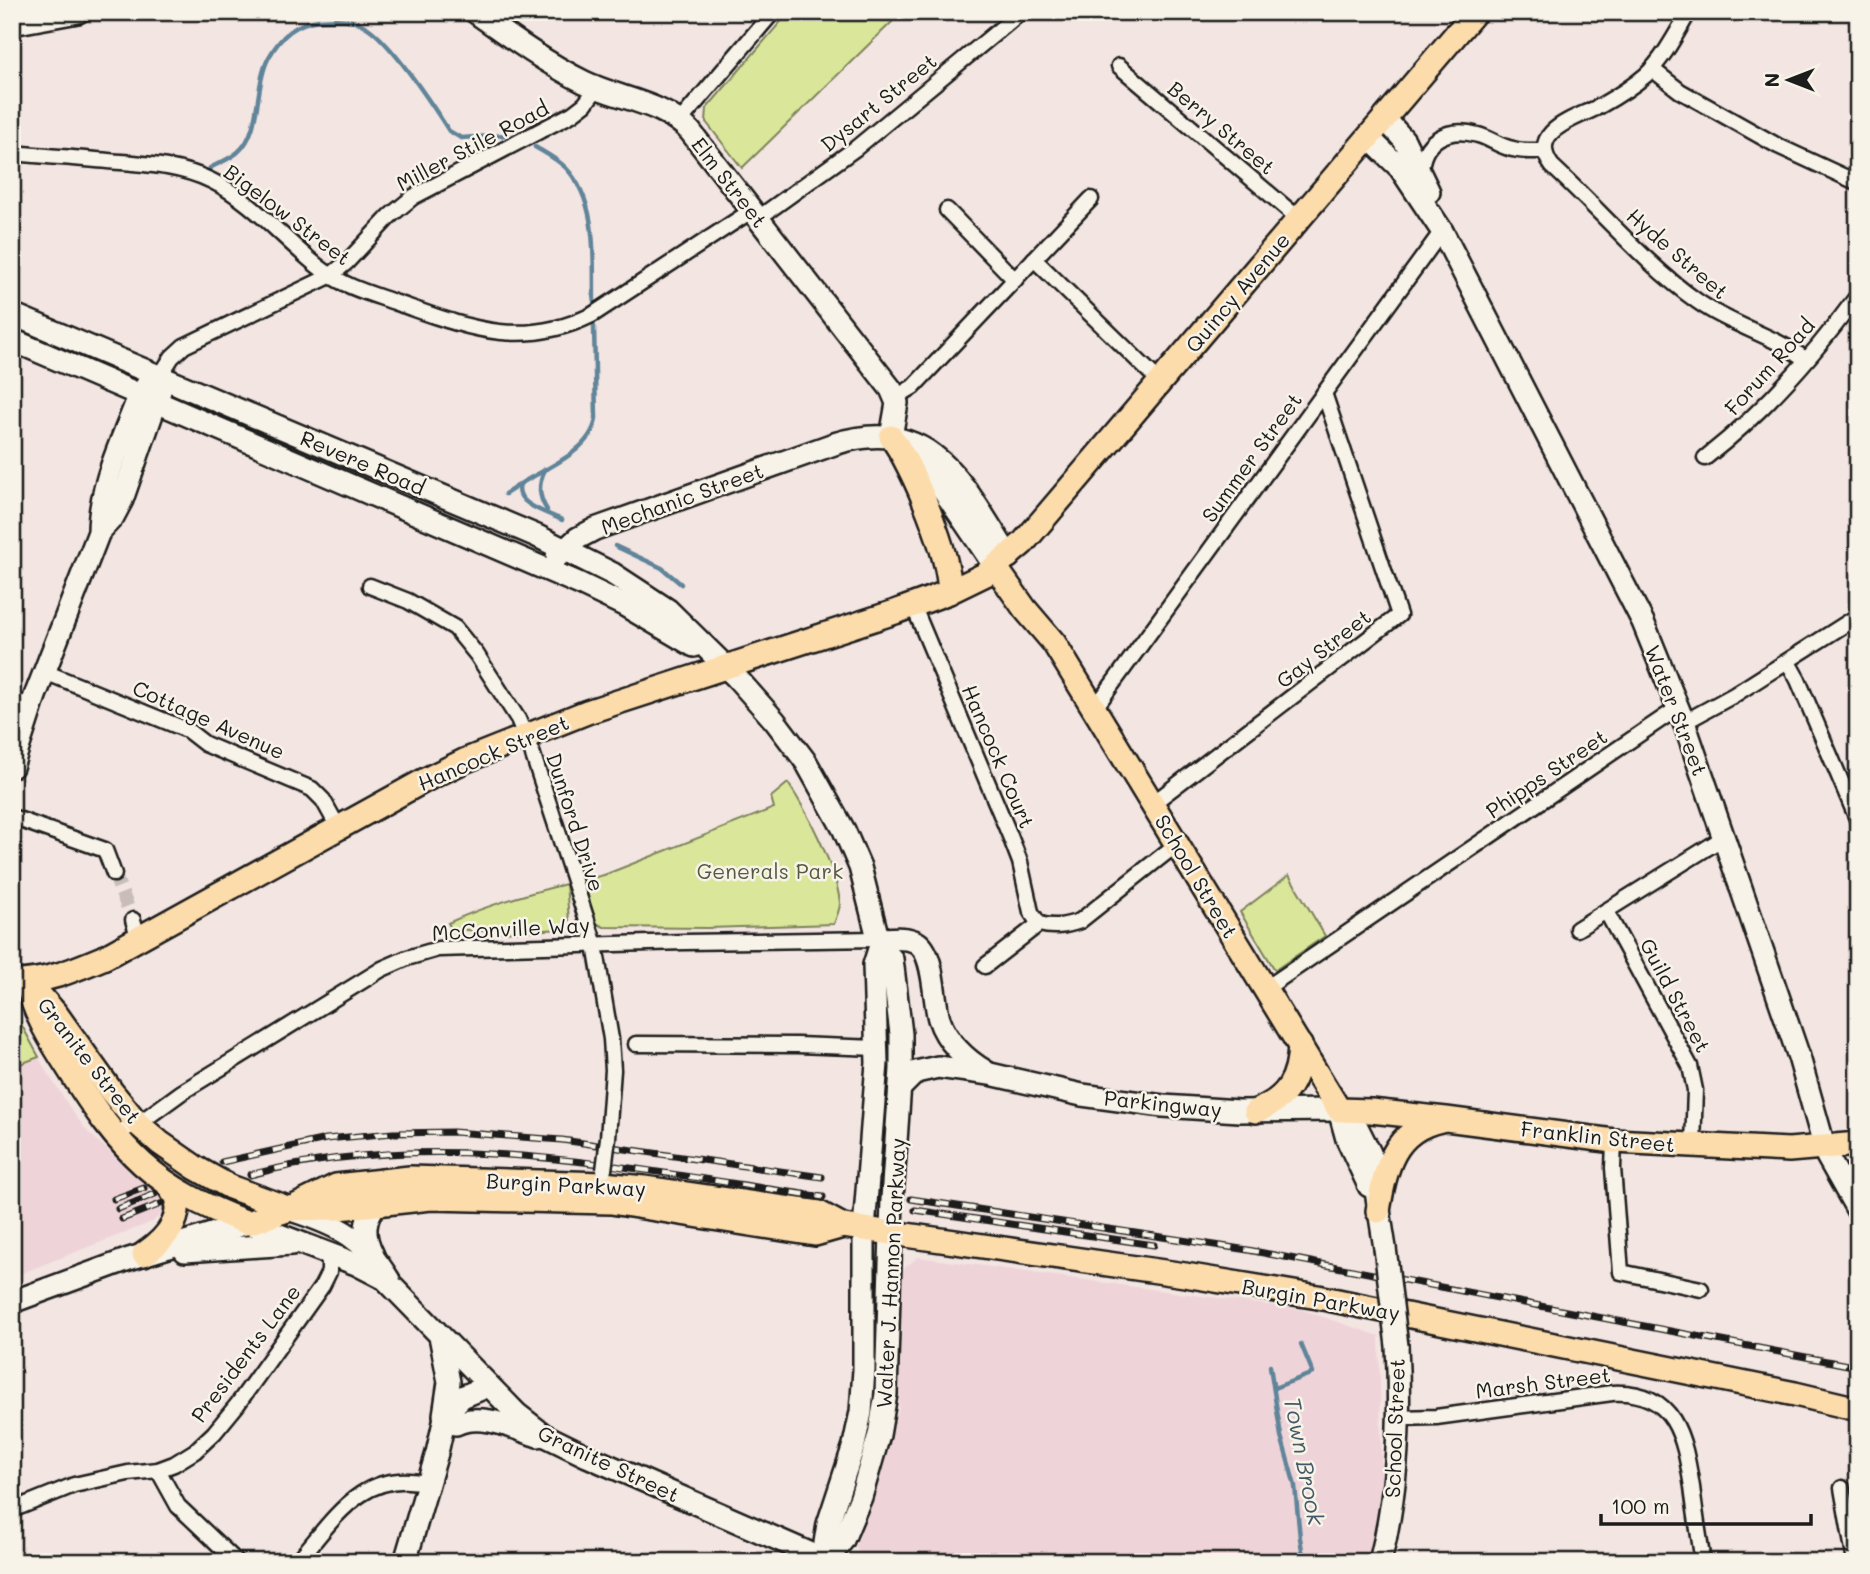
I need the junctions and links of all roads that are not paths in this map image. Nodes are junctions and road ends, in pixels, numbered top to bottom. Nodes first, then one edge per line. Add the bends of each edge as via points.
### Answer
1 (78, 12) edge
2 (475, 12) edge
3 (773, 12) edge
4 (1021, 12) edge
5 (1475, 12) edge
6 (1689, 12) edge
7 (12, 24) edge
8 (1119, 66) dead end
9 (1652, 69) junction
10 (597, 88) junction
11 (1385, 118) junction
12 (680, 121) junction
13 (1369, 138) junction
14 (1545, 151) junction
15 (12, 153) edge
16 (1420, 172) junction
17 (1858, 183) edge
18 (1091, 199) dead end
19 (947, 209) dead end
20 (754, 215) junction
21 (1299, 219) junction
22 (1442, 231) junction
23 (1034, 259) junction
24 (330, 275) junction
25 (1015, 280) junction
26 (1858, 295) edge
27 (12, 314) edge
28 (12, 340) edge
29 (1805, 359) junction
30 (160, 376) junction
31 (1160, 382) junction
32 (1324, 393) junction
33 (896, 397) junction
34 (148, 400) junction
35 (891, 437) junction
36 (1705, 458) dead end
37 (481, 542) junction
38 (566, 550) junction
39 (509, 554) joint
40 (1003, 562) junction
41 (370, 586) dead end
42 (949, 592) junction
43 (913, 606) junction
44 (1858, 616) edge
45 (1788, 662) junction
46 (725, 666) junction
47 (45, 672) junction
48 (22, 703) edge
49 (1095, 708) junction
50 (1681, 716) junction
51 (525, 735) junction
52 (12, 767) edge
53 (1153, 804) junction
54 (12, 817) edge
55 (1858, 821) edge
56 (338, 827) junction
57 (1723, 838) junction
58 (1177, 844) junction
59 (114, 874) tunnel mouth
60 (1606, 911) junction
61 (1039, 924) junction
62 (1577, 929) dead end
63 (879, 943) junction
64 (594, 945) junction
65 (985, 966) dead end
66 (20, 982) edge
67 (1265, 989) junction
68 (636, 1044) dead end
69 (1300, 1045) junction
70 (877, 1048) junction
71 (990, 1074) junction
72 (901, 1087) junction
73 (1339, 1110) junction
74 (1256, 1111) junction
75 (1446, 1119) junction
76 (138, 1124) junction
77 (112, 1134) junction
78 (1614, 1141) junction
79 (1858, 1144) edge
80 (1693, 1145) junction
81 (1825, 1147) junction
82 (603, 1177) junction
83 (168, 1185) junction
84 (377, 1202) junction
85 (290, 1209) junction
86 (1378, 1210) junction
87 (1858, 1212) edge
88 (248, 1223) junction
89 (854, 1228) junction
90 (891, 1234) junction
91 (307, 1245) junction
92 (144, 1254) junction
93 (329, 1254) junction
94 (374, 1256) junction
95 (392, 1285) junction
96 (1701, 1289) dead end
97 (12, 1302) edge
98 (439, 1334) junction
99 (488, 1385) junction
100 (1858, 1406) edge
101 (1399, 1418) junction
102 (450, 1422) junction
103 (555, 1441) junction
104 (158, 1470) junction
105 (428, 1484) junction
106 (1842, 1488) dead end
107 (12, 1510) edge
108 (828, 1561) edge
109 (237, 1562) edge
110 (297, 1562) edge
111 (405, 1562) edge
112 (1380, 1562) edge
113 (1703, 1562) edge
114 (1855, 1562) edge

1 - 7 main road
2 - 10 main road, Elm Street
3 - 12 street
4 - 20 street, Dysart Street via 856,148
5 - 11 main road, Quincy Avenue
6 - 9 street
8 - 21 street, Berry Street
9 - 14 street via 1627,90 1554,129
9 - 17 street via 1680,91 1767,140
10 - 12 main road, Elm Street
10 - 24 street, Miller Stile Road via 572,114 413,197
11 - 13 main road, Quincy Avenue
11 - 16 main road, Water Street via 1401,135
12 - 20 main road, Elm Street
13 - 21 main road, Quincy Avenue
13 - 22 main road, Water Street via 1400,168
14 - 16 street via 1509,149 1468,133 1447,134 1429,144
14 - 29 street, Hyde Street via 1552,166 1687,294 1728,321
15 - 24 street, Bigelow Street via 195,173 235,195
16 - 22 main road, Water Street
18 - 23 street
19 - 25 street
20 - 24 street, Bigelow Street via 592,315 534,332 475,329
20 - 33 main road, Elm Street
21 - 31 main road, Quincy Avenue
22 - 32 street, Summer Street
22 - 50 main road, Water Street via 1627,589
23 - 25 street
23 - 31 street
24 - 30 street, Miller Stile Road via 184,346
25 - 33 street via 913,387
26 - 29 street, Forum Road
27 - 30 main road, Revere Road
28 - 34 main road, Revere Road
29 - 36 street, Forum Road via 1765,405
30 - 34 main road via 160,391
30 - 38 main road, Revere Road
31 - 40 main road, Quincy Avenue
32 - 49 street, Summer Street
32 - 53 street, Gay Street via 1399,615
33 - 35 main road
34 - 37 main road, Revere Road
34 - 47 main road via 118,509 99,531
35 - 38 main road, Mechanic Street via 867,436 834,444 596,529
35 - 40 main road via 932,475
35 - 42 main road via 917,484 948,569
37 - 38 main road, Mechanic Street via 516,547 548,559
37 - 39 main road, Revere Road
38 - 46 main road, Walter J. Hannon Parkway via 656,601
39 - 46 main road, Walter J. Hannon Parkway via 624,605
40 - 42 main road, Hancock Street
40 - 49 main road, School Street via 1025,609 1054,643
41 - 51 street, Dunford Drive via 455,628 507,699
42 - 43 main road, Hancock Street
43 - 46 main road, Hancock Street
43 - 61 street, Hancock Court via 1010,836 1031,912
44 - 45 street, Phipps Street
45 - 50 street, Phipps Street via 1692,718
45 - 55 street
46 - 51 main road, Hancock Street
46 - 63 main road, Walter J. Hannon Parkway via 775,721 820,784 860,867
47 - 48 main road
47 - 56 street, Cottage Avenue via 187,730 205,744 312,789
48 - 52 main road
49 - 53 main road, School Street
50 - 57 main road, Water Street
50 - 67 street, Phipps Street via 1669,714
51 - 56 main road, Hancock Street via 446,769
51 - 64 street, Dunford Drive
53 - 58 main road, School Street
54 - 59 street via 105,850
56 - 66 main road, Hancock Street via 136,930 70,972
57 - 60 street
57 - 81 main road, Water Street via 1799,1057
58 - 61 street via 1080,921 1065,926
58 - 67 main road, School Street
60 - 62 street
60 - 80 street, Guild Street via 1690,1066 1695,1090
61 - 65 street
63 - 64 street, McConville Way
63 - 70 main road, Walter J. Hannon Parkway via 874,965
63 - 71 main road, Parkingway via 906,939 918,942 926,951 945,1033 968,1059
63 - 72 main road, Walter J. Hannon Parkway via 892,959 895,972
64 - 76 street, McConville Way via 438,949 407,958 182,1092
64 - 82 street, Dunford Drive, bridge via 613,1070
66 - 76 main road, Granite Street via 47,1002
66 - 77 main road, Granite Street via 44,1030
67 - 69 main road, School Street
68 - 70 street
69 - 73 main road, School Street
69 - 74 main road via 1292,1085 1275,1102
70 - 89 main road, Walter J. Hannon Parkway via 869,1174
71 - 72 main road, Parkingway via 925,1069
71 - 74 main road, Parkingway via 1133,1102
72 - 90 main road, Walter J. Hannon Parkway
73 - 74 main road, Parkingway
73 - 75 main road, Franklin Street
73 - 86 main road, School Street via 1364,1138
75 - 78 main road, Franklin Street
75 - 86 main road via 1418,1129 1395,1150
76 - 77 street, McConville Way
76 - 85 main road, Granite Street via 213,1178
77 - 83 main road, Granite Street
78 - 80 main road, Franklin Street
78 - 96 street via 1621,1272
79 - 81 main road, Franklin Street
80 - 81 main road, Franklin Street via 1789,1150
81 - 87 main road, Water Street
82 - 85 main road, Burgin Parkway via 383,1180 336,1186
82 - 89 main road, Burgin Parkway via 645,1188 819,1213
83 - 88 main road, Granite Street
83 - 92 main road via 176,1198 175,1220 161,1242
84 - 85 main road, Burgin Parkway
84 - 89 main road, Burgin Parkway via 431,1198 611,1202 815,1234
84 - 94 main road via 365,1224
85 - 88 main road, Burgin Parkway
85 - 94 main road, Granite Street via 351,1234
86 - 101 main road, School Street, bridge via 1398,1346
88 - 91 main road, Granite Street
88 - 92 main road, Burgin Parkway
89 - 90 main road, Burgin Parkway
89 - 108 main road, Walter J. Hannon Parkway via 864,1370 861,1412 828,1524
90 - 100 main road, Burgin Parkway via 1304,1295
90 - 108 main road, Walter J. Hannon Parkway via 888,1372 881,1425 848,1531
91 - 92 main road
91 - 93 main road, Granite Street
92 - 97 main road, Burgin Parkway
93 - 95 main road, Granite Street
93 - 104 street, Presidents Lane via 329,1272 322,1286 225,1421 195,1451
94 - 95 main road, Granite Street
95 - 98 main road, Granite Street
98 - 99 main road, Granite Street
98 - 102 main road via 449,1381
99 - 102 main road via 478,1405
99 - 103 main road, Granite Street via 525,1421
101 - 112 main road, School Street via 1392,1500
101 - 113 street, Marsh Street via 1436,1418 1623,1393 1640,1395 1670,1415 1679,1429
102 - 103 main road via 482,1420
102 - 105 main road
103 - 108 main road, Granite Street
104 - 107 street, Presidents Lane via 74,1485
104 - 109 street via 178,1506
105 - 110 street via 399,1480 366,1490
105 - 111 main road
106 - 114 street

